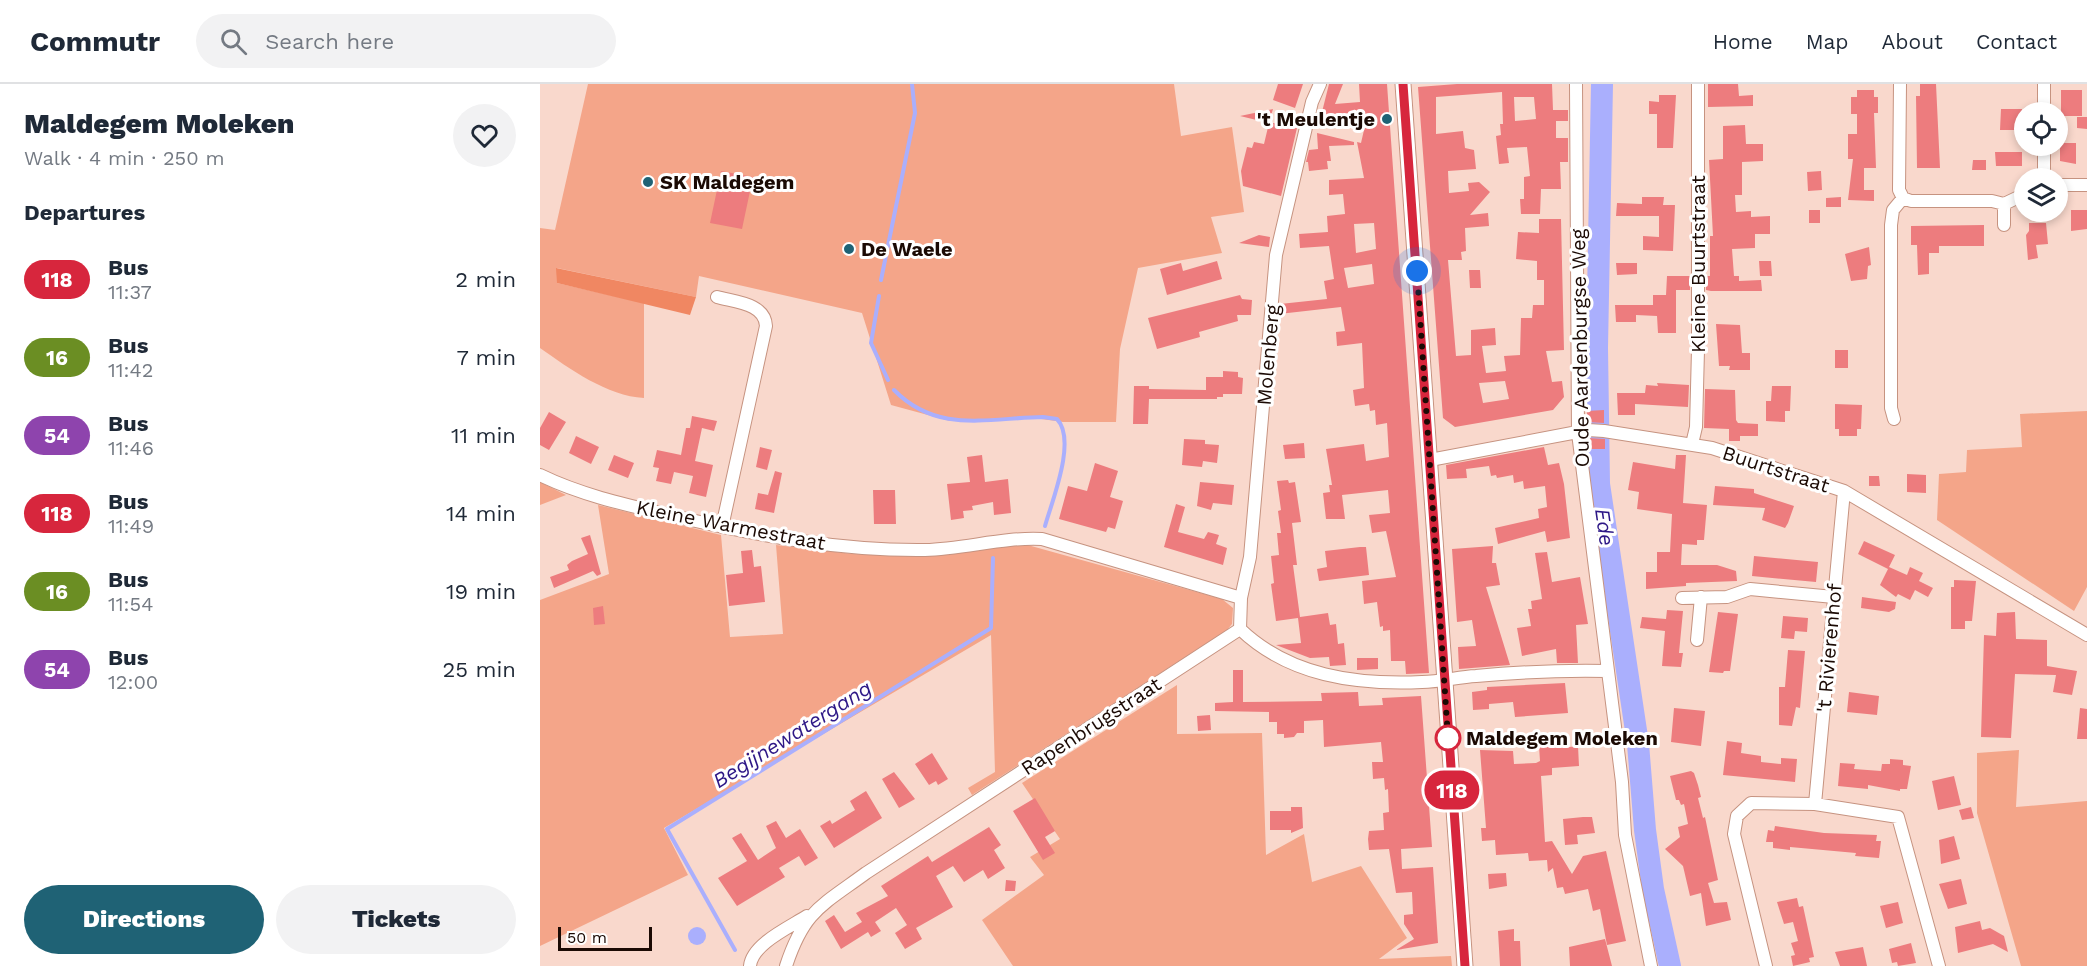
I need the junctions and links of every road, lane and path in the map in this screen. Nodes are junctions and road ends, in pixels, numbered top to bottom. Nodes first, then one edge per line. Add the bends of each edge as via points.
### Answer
1 (1320, 84) edge
2 (1403, 84) edge
3 (1576, 84) edge
4 (1698, 84) edge
5 (1900, 84) edge
6 (2044, 84) edge
7 (2044, 102) edge
8 (2068, 185) edge
9 (2087, 185) edge
10 (1903, 198) junction
11 (2014, 199) edge
12 (2004, 204) junction
13 (2004, 225) dead end
14 (717, 297) dead end
15 (1894, 419) dead end
16 (1583, 432) junction
17 (1692, 444) junction
18 (1430, 460) junction
19 (540, 474) edge
20 (1844, 491) junction
21 (722, 527) junction
22 (1701, 597) junction
23 (1834, 597) junction
24 (1241, 598) junction
25 (1682, 598) dead end
26 (1240, 629) junction
27 (2087, 635) edge
28 (1697, 640) dead end
29 (1608, 672) junction
30 (1444, 679) junction
31 (1815, 804) junction
32 (813, 912) junction
33 (750, 966) edge
34 (786, 966) edge
35 (1465, 966) edge
36 (1651, 966) edge
37 (1766, 966) edge
38 (1939, 966) edge

1 - 24 street, Molenberg via 1312,102 1276,255 1250,557
2 - 18 street
3 - 16 street, Oude Aardenburgse Weg
4 - 17 street, Kleine Buurtstraat via 1696,427
5 - 10 street via 1899,190
6 - 7 street
8 - 9 street
10 - 12 street
10 - 15 street via 1893,210 1891,225
11 - 12 street
12 - 13 street
14 - 21 street via 753,307 763,315 766,326
16 - 17 street, Buurtstraat via 1604,431
16 - 18 street, Buurtstraat
16 - 29 street, Oude Aardenburgse Weg
17 - 20 street, Buurtstraat
18 - 30 street
19 - 21 street, Kleine Warmestraat via 621,504
20 - 23 street, 't Rivierenhof
20 - 27 street, Buurtstraat
21 - 24 street, Kleine Warmestraat via 793,542 883,550 928,550 1042,539
22 - 23 street via 1727,597 1750,589
22 - 25 street
22 - 28 street
23 - 31 street, 't Rivierenhof
24 - 26 street, Molenberg
26 - 30 street via 1255,644 1309,672 1336,678 1424,682
26 - 32 street, Rapenbrugstraat via 866,873
29 - 30 street via 1578,670
29 - 36 street, Oude Aardenburgse Weg via 1625,835
30 - 35 street
31 - 37 street via 1751,803 1737,816 1734,834
31 - 38 street via 1898,817
32 - 33 street via 758,950
32 - 34 street, Rapenbrugstraat via 801,927

